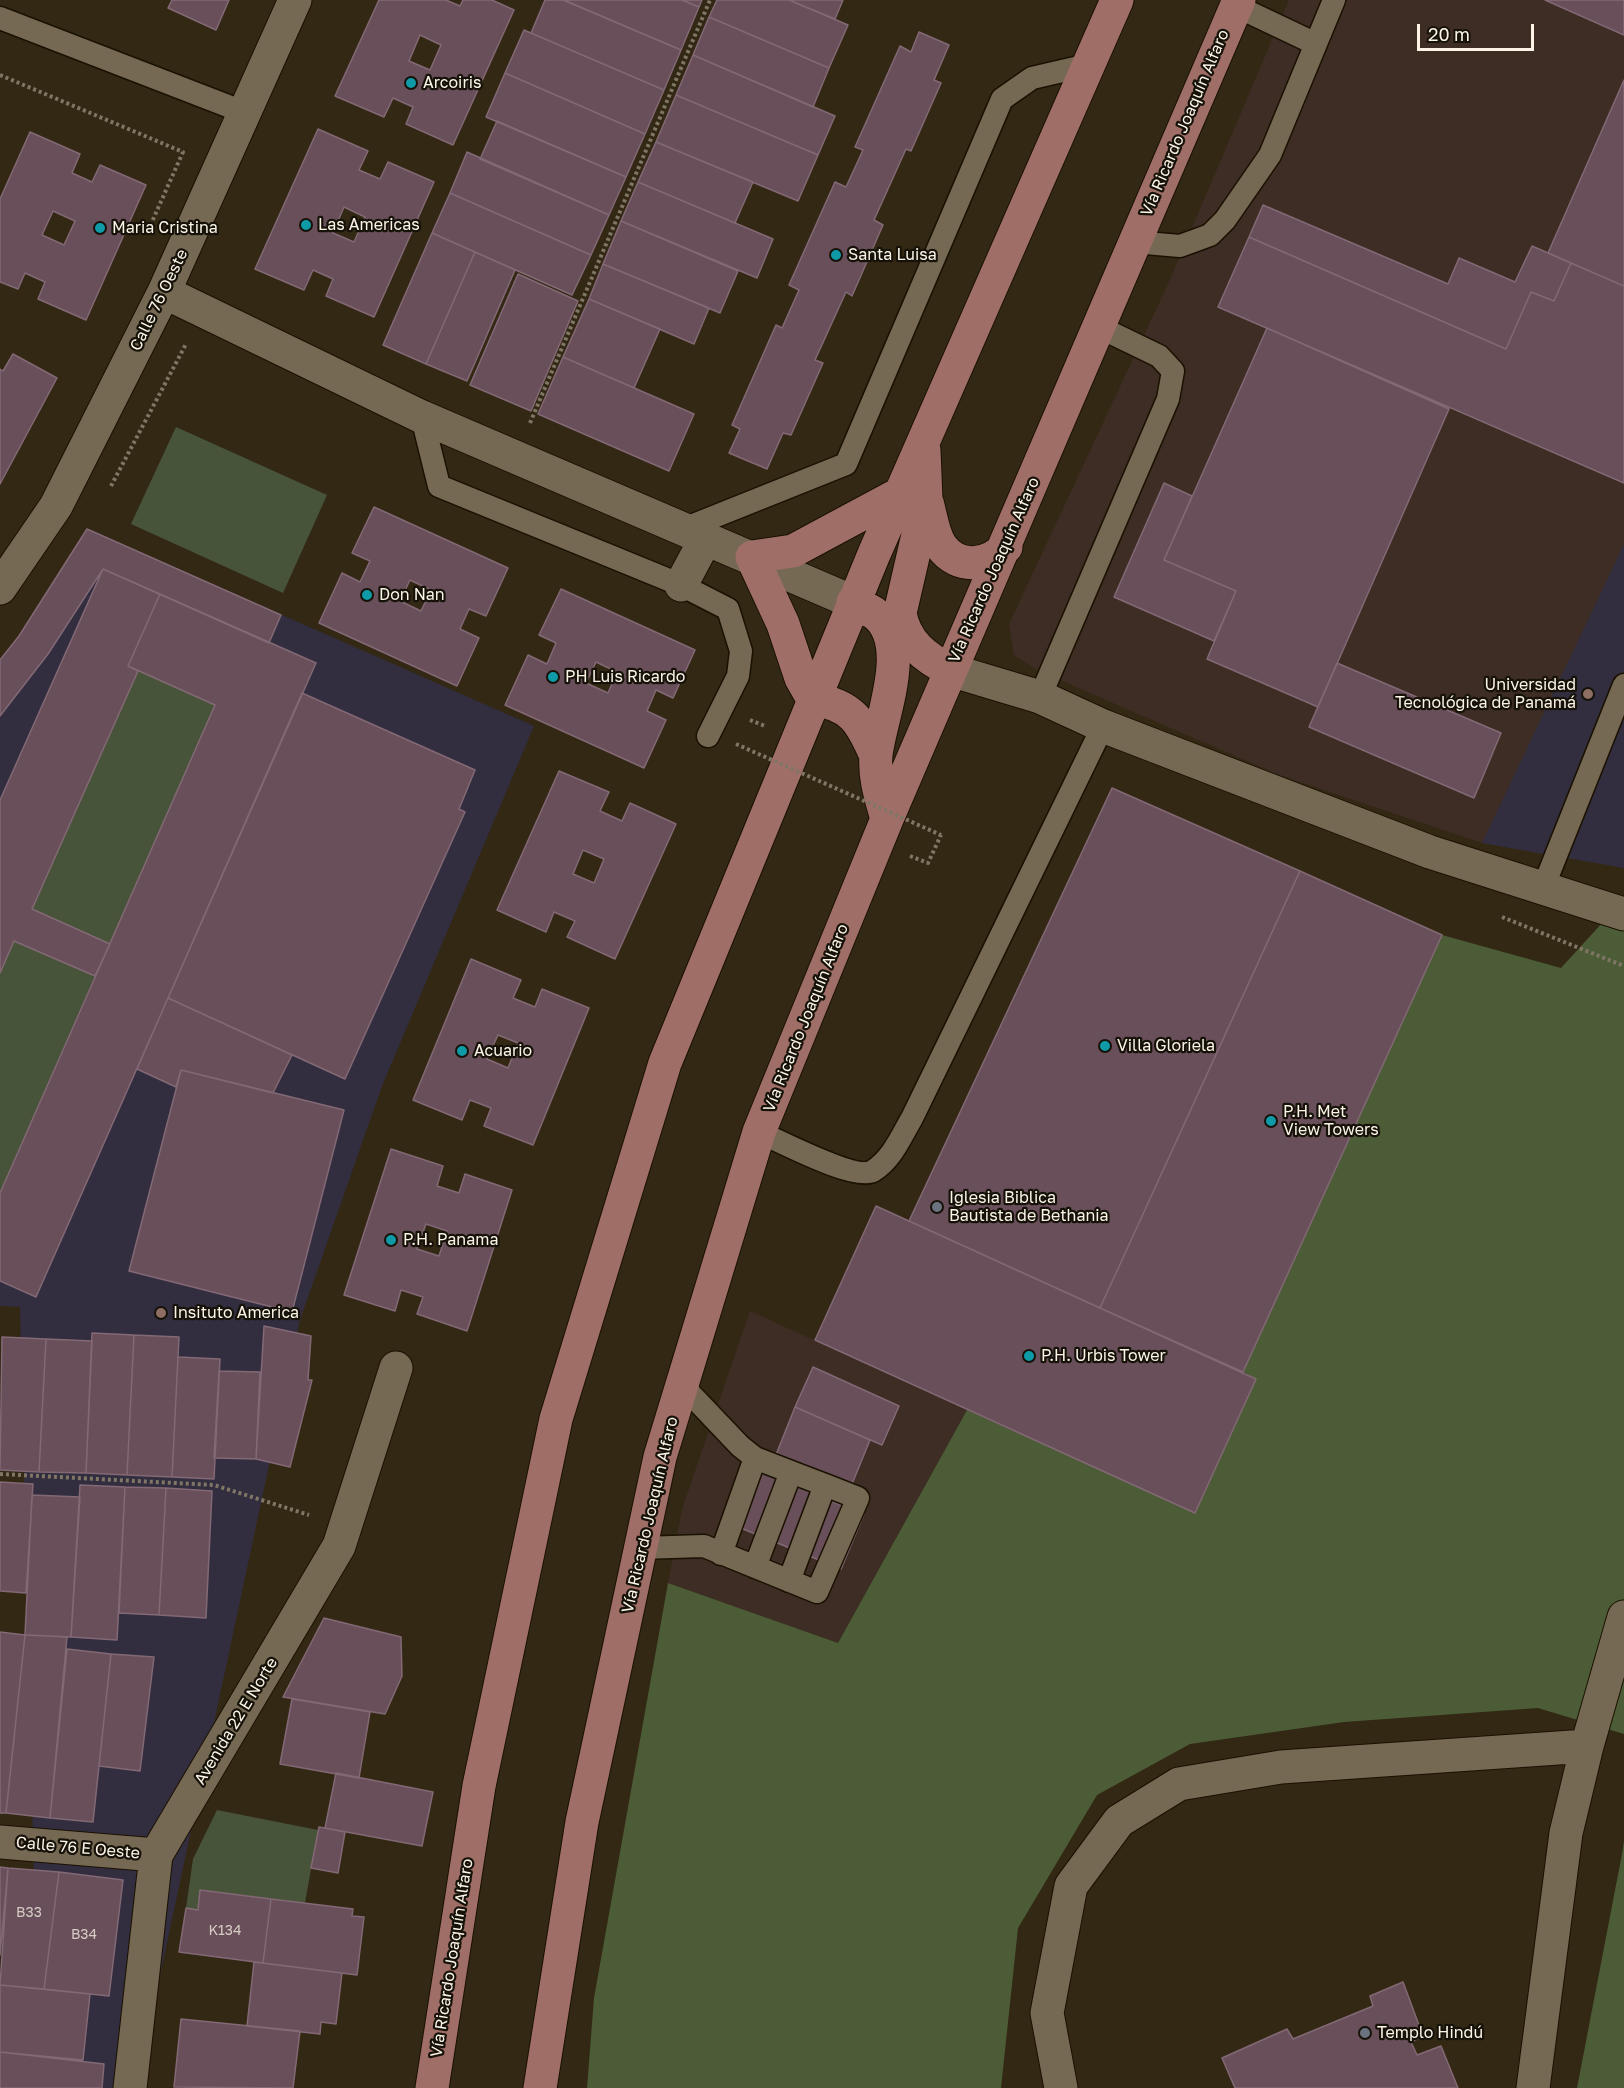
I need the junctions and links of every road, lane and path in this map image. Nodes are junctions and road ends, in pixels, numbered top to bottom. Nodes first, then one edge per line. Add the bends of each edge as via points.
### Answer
1 (295, 0) edge
2 (710, 0) edge
3 (1116, 0) edge
4 (1334, 0) edge
5 (1238, 3) edge
6 (0, 18) edge
7 (1316, 44) junction
8 (1088, 65) junction
9 (0, 75) edge
10 (246, 113) junction
11 (146, 236) dead end
12 (1134, 242) junction
13 (164, 292) junction
14 (1097, 326) junction
15 (422, 417) junction
16 (516, 457) junction
17 (914, 496) junction
18 (693, 535) junction
19 (1006, 547) junction
20 (752, 556) junction
21 (681, 585) junction
22 (0, 588) edge
23 (854, 602) junction
24 (950, 670) junction
25 (1624, 685) edge
26 (1040, 697) junction
27 (813, 699) junction
28 (724, 707) junction
29 (1103, 726) junction
30 (708, 736) dead end
31 (797, 738) junction
32 (736, 744) dead end
33 (876, 756) junction
34 (887, 819) junction
35 (928, 863) dead end
36 (1542, 888) junction
37 (1624, 914) edge
38 (1497, 915) dead end
39 (1624, 966) edge
40 (759, 1132) junction
41 (396, 1368) dead end
42 (682, 1384) junction
43 (755, 1458) junction
44 (791, 1472) junction
45 (0, 1474) edge
46 (825, 1485) junction
47 (345, 1527) junction
48 (640, 1548) junction
49 (721, 1554) junction
50 (754, 1567) junction
51 (789, 1581) junction
52 (1624, 1617) edge
53 (1587, 1746) junction
54 (0, 1842) edge
55 (156, 1855) junction
56 (130, 2088) edge
57 (432, 2088) edge
58 (540, 2088) edge
59 (1061, 2088) edge
60 (1533, 2088) edge

1 - 10 street, Calle 76 Oeste
2 - 16 path
3 - 8 main road
4 - 7 lane
5 - 7 lane
5 - 12 main road, Vía Ricardo Joaquín Alfaro
6 - 10 lane
7 - 12 lane via 1270,155 1225,220 1210,235 1180,246
8 - 17 main road via 923,442
8 - 18 lane via 1032,78 1002,99 846,464
9 - 11 path via 183,152
10 - 13 street, Calle 76 Oeste
12 - 14 main road, Vía Ricardo Joaquín Alfaro
13 - 15 street
13 - 22 street, Calle 76 Oeste via 56,506
14 - 19 main road, Vía Ricardo Joaquín Alfaro
14 - 26 lane via 1159,356 1173,371 1168,399
15 - 16 street
15 - 21 lane via 439,486
16 - 18 street
17 - 19 main road via 951,556 974,564 997,556
17 - 20 main road via 793,551
17 - 23 main road, Vía Ricardo Joaquín Alfaro
17 - 24 main road via 900,613 902,624 915,647
18 - 20 street
18 - 21 street
19 - 24 main road, Vía Ricardo Joaquín Alfaro
20 - 23 street
20 - 27 main road
21 - 28 lane via 728,609 741,651 738,676
23 - 27 main road, Vía Ricardo Joaquín Alfaro
23 - 33 main road via 876,614 887,628 893,657 892,687
24 - 26 street
24 - 34 main road, Vía Ricardo Joaquín Alfaro
25 - 36 lane
26 - 29 street
27 - 31 main road, Vía Ricardo Joaquín Alfaro
27 - 33 main road via 846,709 859,722
28 - 30 lane
28 - 31 path
29 - 36 street via 1430,852
29 - 40 lane via 890,1156 871,1172 852,1173
31 - 57 main road, Vía Ricardo Joaquín Alfaro via 665,1063 556,1419 479,1786
32 - 35 path, bridge via 941,835
33 - 34 main road via 877,783
34 - 40 main road, Vía Ricardo Joaquín Alfaro
36 - 37 street
38 - 39 path
40 - 42 main road, Vía Ricardo Joaquín Alfaro
41 - 47 street, Avenida 22 E Norte
42 - 43 lane
42 - 48 main road, Vía Ricardo Joaquín Alfaro via 660,1457
43 - 44 lane
43 - 49 lane
44 - 46 lane
44 - 50 lane
45 - 47 path via 214,1485
46 - 51 lane
46 - 51 lane via 858,1498 817,1592
47 - 55 street, Avenida 22 E Norte via 339,1546
48 - 49 lane via 704,1546
48 - 58 main road, Vía Ricardo Joaquín Alfaro via 582,1822
49 - 50 lane
50 - 51 lane
52 - 53 street
53 - 59 street via 1281,1767 1179,1784 1119,1821 1071,1886 1047,2013
53 - 60 street via 1566,1833
54 - 55 street, Calle 76 E Oeste
55 - 56 street, Avenida 22 E Norte

